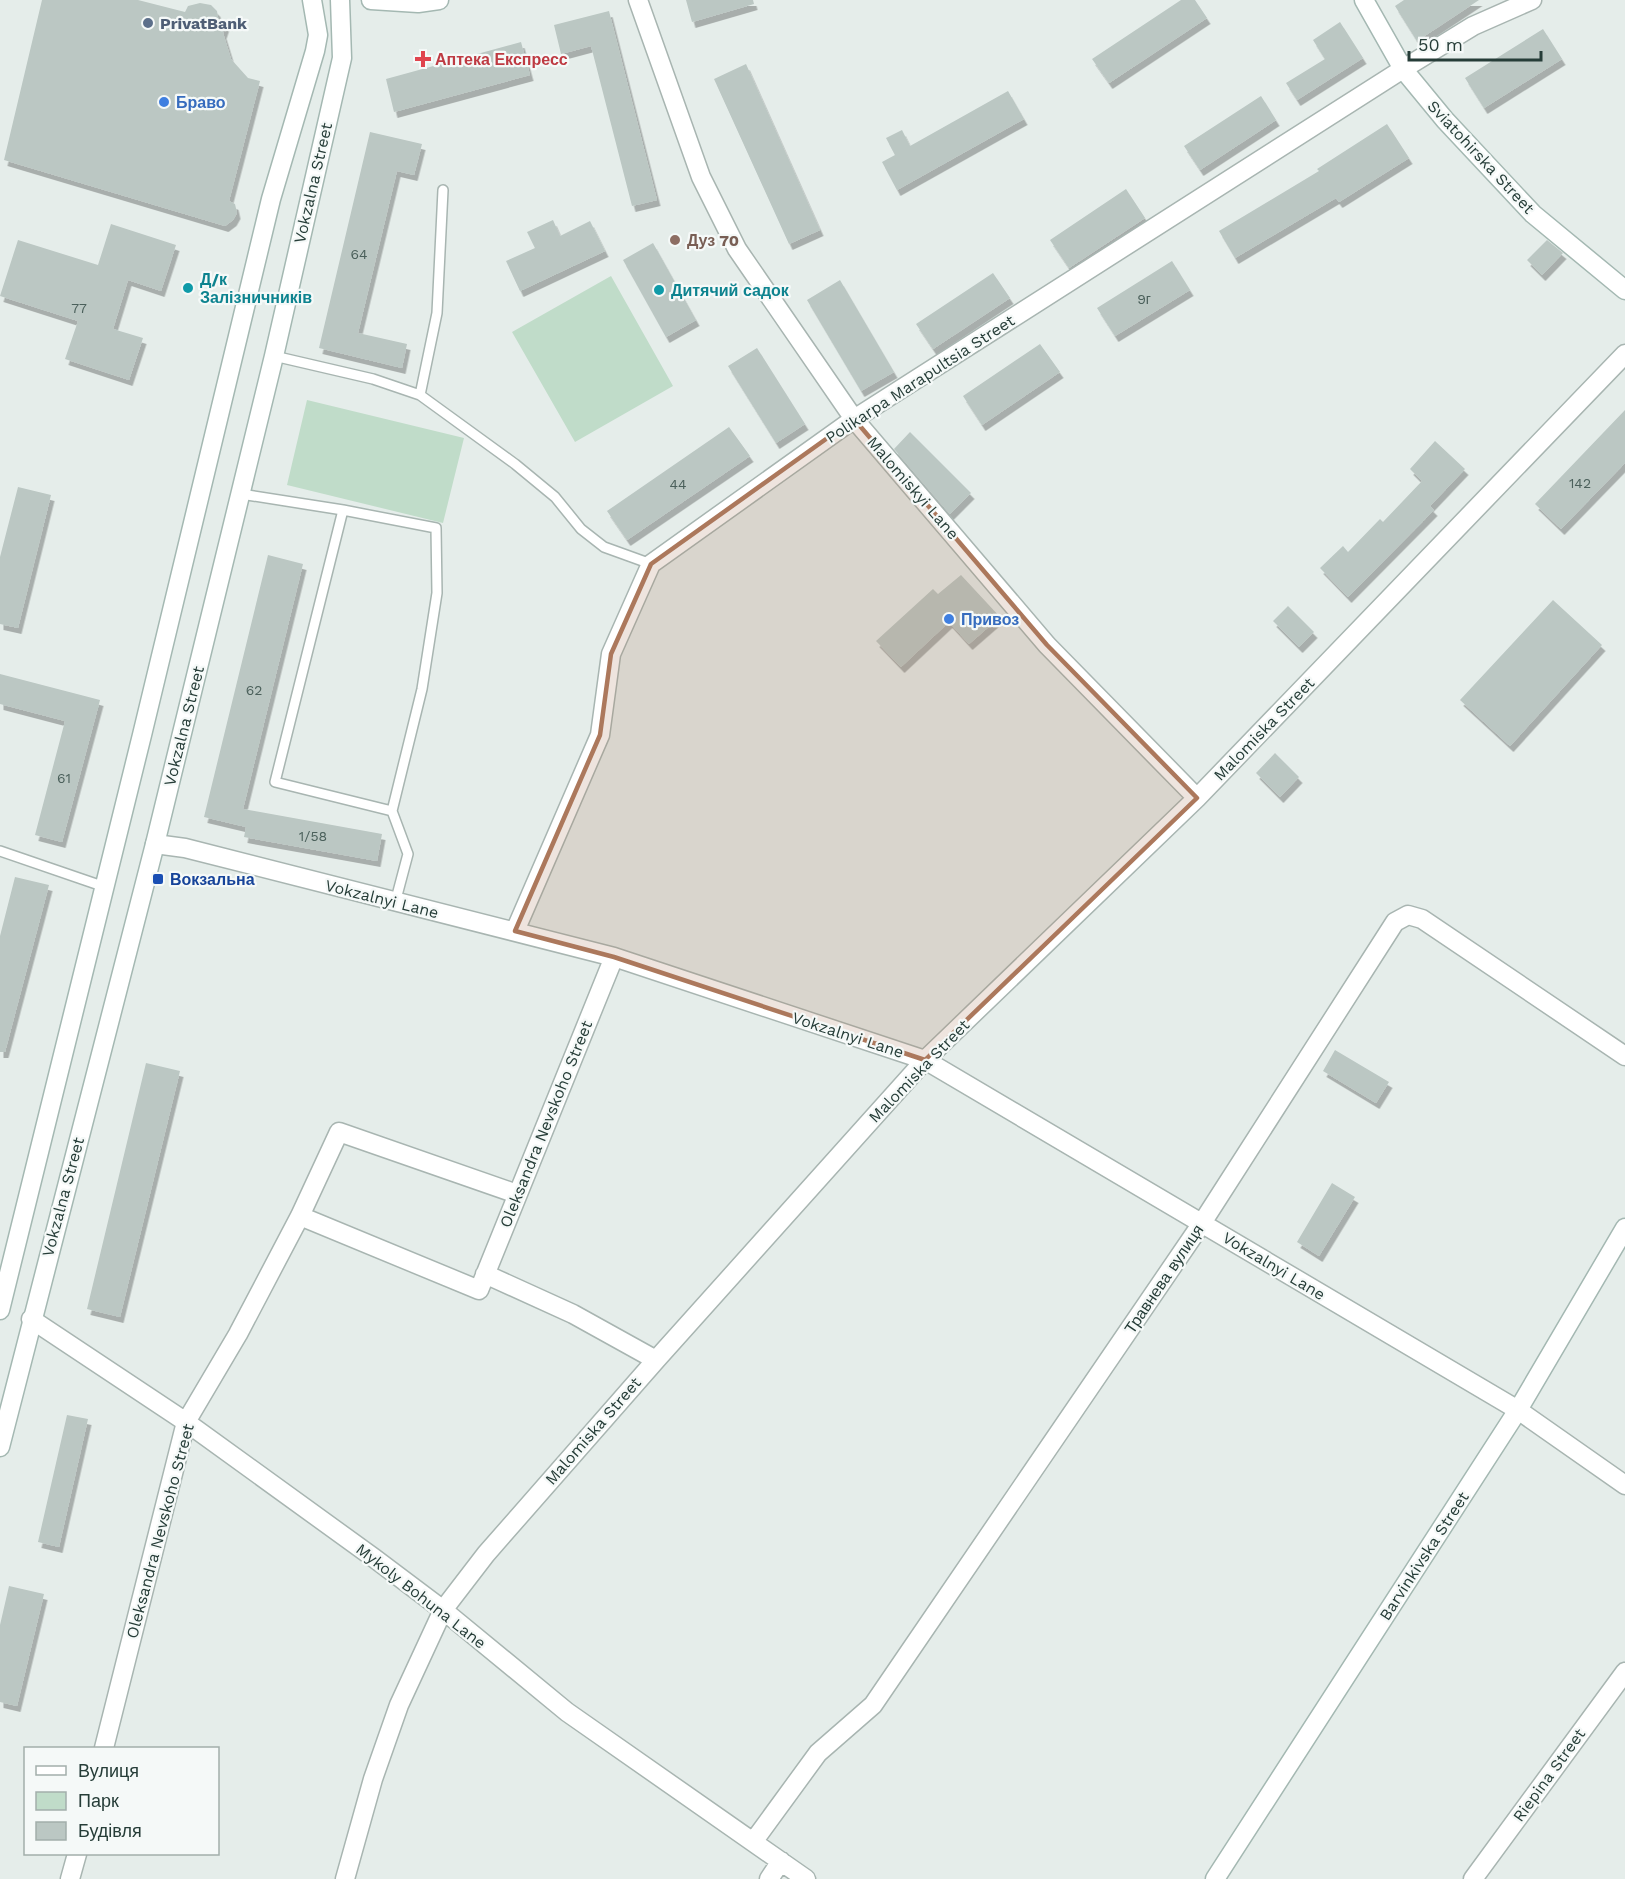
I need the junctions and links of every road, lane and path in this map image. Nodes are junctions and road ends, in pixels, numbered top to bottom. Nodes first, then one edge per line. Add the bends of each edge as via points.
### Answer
1 (312, 0) edge
2 (340, 0) edge
3 (371, 0) edge
4 (439, 0) edge
5 (638, 0) edge
6 (1364, 0) edge
7 (1532, 0) edge
8 (1403, 69) junction
9 (443, 190) dead end
10 (1625, 290) edge
11 (1625, 354) edge
12 (274, 356) junction
13 (420, 395) junction
14 (854, 419) junction
15 (240, 494) junction
16 (343, 510) junction
17 (651, 564) junction
18 (1197, 798) junction
19 (392, 811) junction
20 (155, 844) junction
21 (0, 851) edge
22 (105, 887) junction
23 (395, 903) junction
24 (515, 932) junction
25 (614, 957) junction
26 (1625, 1056) edge
27 (925, 1060) junction
28 (517, 1194) junction
29 (300, 1216) junction
30 (1202, 1223) junction
31 (1625, 1228) edge
32 (482, 1282) junction
33 (3, 1283) edge
34 (0, 1310) edge
35 (31, 1319) junction
36 (656, 1360) junction
37 (1518, 1410) junction
38 (186, 1422) junction
39 (0, 1447) edge
40 (1625, 1485) edge
41 (443, 1610) junction
42 (1625, 1672) edge
43 (105, 1747) edge
44 (753, 1842) junction
45 (77, 1855) edge
46 (781, 1861) junction
47 (70, 1879) edge
48 (345, 1879) edge
49 (769, 1879) edge
50 (806, 1879) edge
51 (1215, 1879) edge
52 (1473, 1879) edge

1 - 22 street, Vokzalna Street via 318,35 315,51 271,199
2 - 12 street, Vokzalna Street via 342,58
3 - 4 street
5 - 14 street, Malomiskyi Lane via 701,177 737,249
6 - 8 street, Sviatohirska Street
7 - 8 street, Polikarpa Marapultsia Street via 1473,26
8 - 10 street, Sviatohirska Street via 1533,214
8 - 14 street, Polikarpa Marapultsia Street
9 - 13 lane via 437,313
11 - 18 street, Malomiska Street
12 - 13 lane via 373,379
12 - 15 street, Vokzalna Street
13 - 17 lane via 555,497 581,529 604,548
14 - 17 street, Polikarpa Marapultsia Street
14 - 18 street, Malomiskyi Lane via 1047,645
15 - 16 lane
15 - 20 street, Vokzalna Street
16 - 19 lane via 436,528 437,593 422,688
16 - 19 lane via 275,782
17 - 24 street via 611,654 600,735
18 - 27 street, Malomiska Street
19 - 23 lane via 408,854
20 - 23 street, Vokzalnyi Lane via 185,848
20 - 35 street, Vokzalna Street
21 - 22 lane
22 - 33 street, Vokzalna Street
23 - 24 street, Vokzalnyi Lane
24 - 25 street, Vokzalnyi Lane
25 - 27 street, Vokzalnyi Lane
25 - 28 street, Oleksandra Nevskoho Street
26 - 30 street, Травнева вулиця via 1422,919 1415,915 1400,918
27 - 30 street, Vokzalnyi Lane
27 - 36 street, Malomiska Street
28 - 29 street, Oleksandra Nevskoho Street via 339,1132
28 - 32 street, Oleksandra Nevskoho Street
29 - 32 street
29 - 38 street, Oleksandra Nevskoho Street
30 - 37 street, Vokzalnyi Lane
30 - 44 street, Травнева вулиця via 873,1706 818,1753
31 - 37 street, Barvinkivska Street
32 - 36 street via 573,1314
33 - 34 street, Vokzalna Street
35 - 38 street, Mykoly Bohuna Lane
35 - 39 street, Vokzalna Street
36 - 41 street, Malomiska Street via 486,1554
37 - 40 street, Vokzalnyi Lane
37 - 51 street, Barvinkivska Street
38 - 41 street, Mykoly Bohuna Lane
38 - 43 street, Oleksandra Nevskoho Street
41 - 44 street, Mykoly Bohuna Lane via 567,1712
41 - 48 street, Malomiska Street via 399,1705
42 - 52 street, Riepina Street
44 - 46 street, Mykoly Bohuna Lane
45 - 47 street
46 - 49 street
46 - 50 street, Mykoly Bohuna Lane

